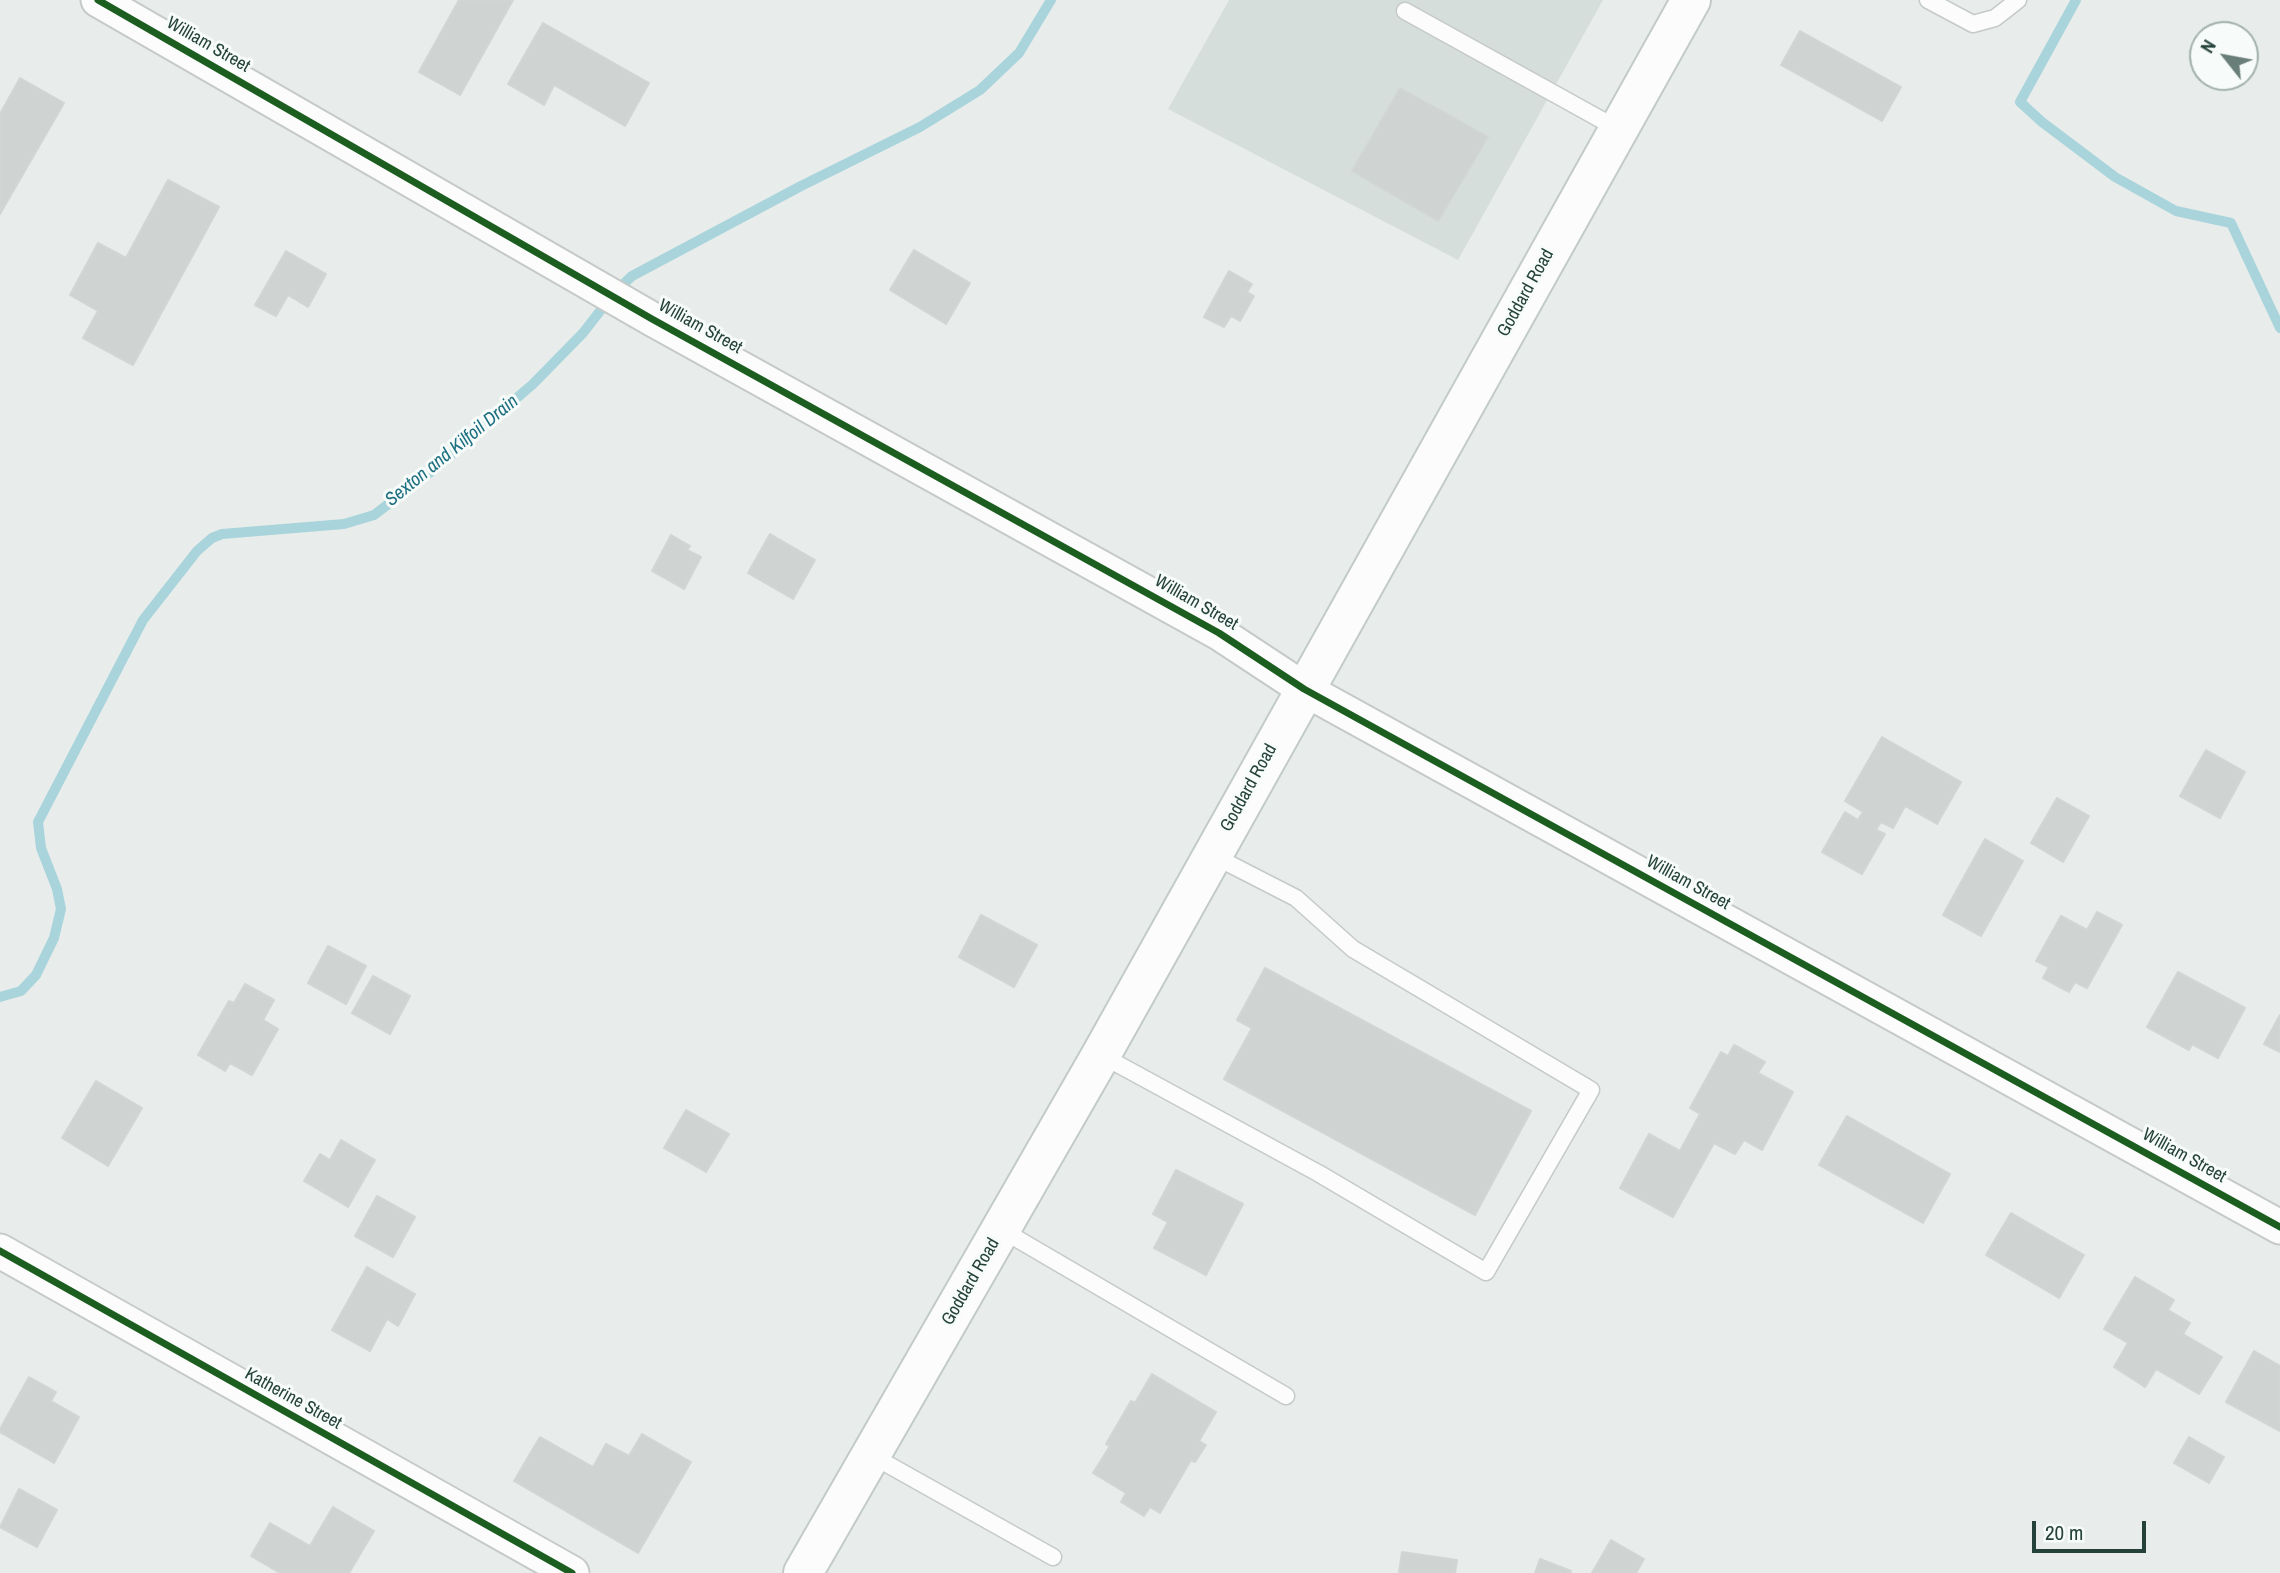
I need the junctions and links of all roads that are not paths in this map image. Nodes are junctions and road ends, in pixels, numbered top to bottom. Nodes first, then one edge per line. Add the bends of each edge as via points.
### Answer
1 (98, 0) edge
2 (1691, 0) edge
3 (1928, 0) edge
4 (2018, 0) edge
5 (1405, 12) dead end
6 (1618, 129) junction
7 (1304, 690) junction
8 (1212, 855) junction
9 (1101, 1055) junction
10 (2280, 1227) edge
11 (1002, 1230) junction
12 (0, 1251) edge
13 (1286, 1396) dead end
14 (871, 1455) junction
15 (1053, 1557) dead end
16 (572, 1573) edge
17 (803, 1573) edge

1 - 7 street, William Street via 652,318 1219,633
2 - 6 main road, Goddard Road
3 - 4 lane via 1973,24 1995,18
5 - 6 lane
6 - 7 main road, Goddard Road
7 - 8 main road, Goddard Road
7 - 10 street, William Street
8 - 9 main road, Goddard Road
8 - 9 lane via 1296,898 1353,949 1591,1090 1486,1272 1318,1173
9 - 11 main road, Goddard Road
11 - 13 lane
11 - 14 main road, Goddard Road
12 - 16 street, Katherine Street
14 - 15 lane
14 - 17 main road, Goddard Road

